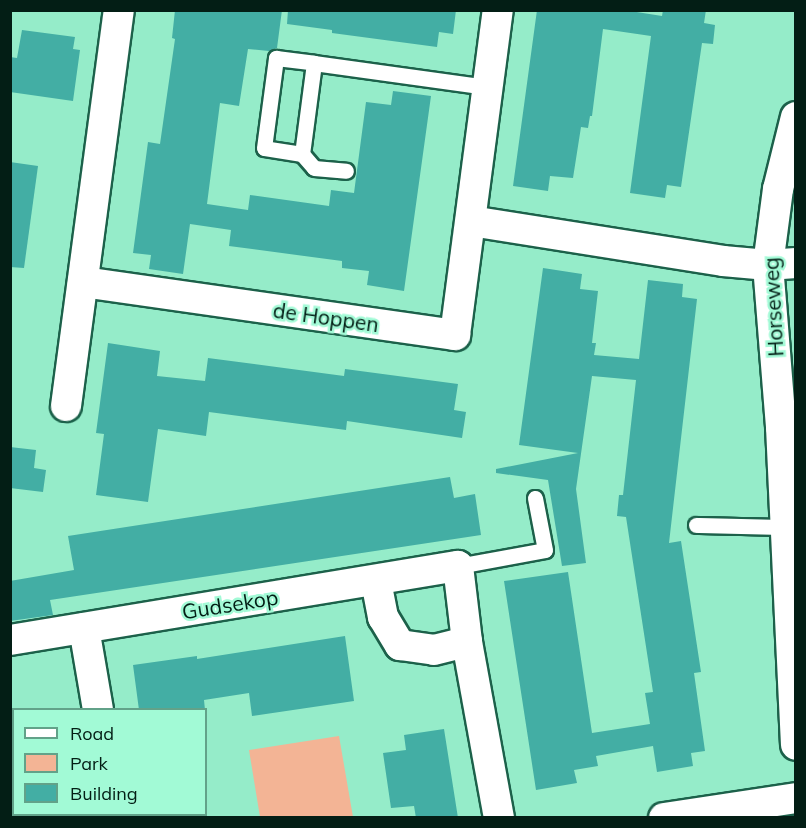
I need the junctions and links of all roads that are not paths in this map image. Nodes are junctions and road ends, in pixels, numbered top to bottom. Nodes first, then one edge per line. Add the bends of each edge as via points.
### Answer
1 (119, 10) edge
2 (498, 10) edge
3 (314, 63) junction
4 (488, 87) junction
5 (795, 117) edge
6 (302, 154) junction
7 (346, 171) dead end
8 (471, 222) junction
9 (782, 263) edge
10 (83, 282) junction
11 (66, 406) dead end
12 (788, 426) edge
13 (535, 498) dead end
14 (696, 525) dead end
15 (785, 527) junction
16 (458, 566) junction
17 (376, 581) junction
18 (792, 592) edge
19 (84, 628) junction
20 (10, 640) edge
21 (468, 642) junction
22 (98, 708) edge
23 (795, 745) edge
24 (795, 798) edge
25 (499, 818) edge
26 (664, 818) edge

1 - 10 street
2 - 4 street, de Hoppen
3 - 4 lane
3 - 6 lane
3 - 6 lane via 276,58 264,148
4 - 8 street, de Hoppen
5 - 9 street, Horseweg via 778,189
6 - 7 lane via 314,168
8 - 9 street via 692,257
8 - 10 street, de Hoppen via 455,335
9 - 12 street, Horseweg
10 - 11 street
12 - 15 street, Horseweg
13 - 16 lane via 545,550
14 - 15 lane
15 - 18 street, Horseweg
16 - 17 street, Gudsekop
16 - 21 street
17 - 19 street, Gudsekop
17 - 21 street via 383,617 400,645 435,650
18 - 23 street, Horseweg
19 - 20 street, Gudsekop
19 - 22 street
21 - 25 street
24 - 26 street

